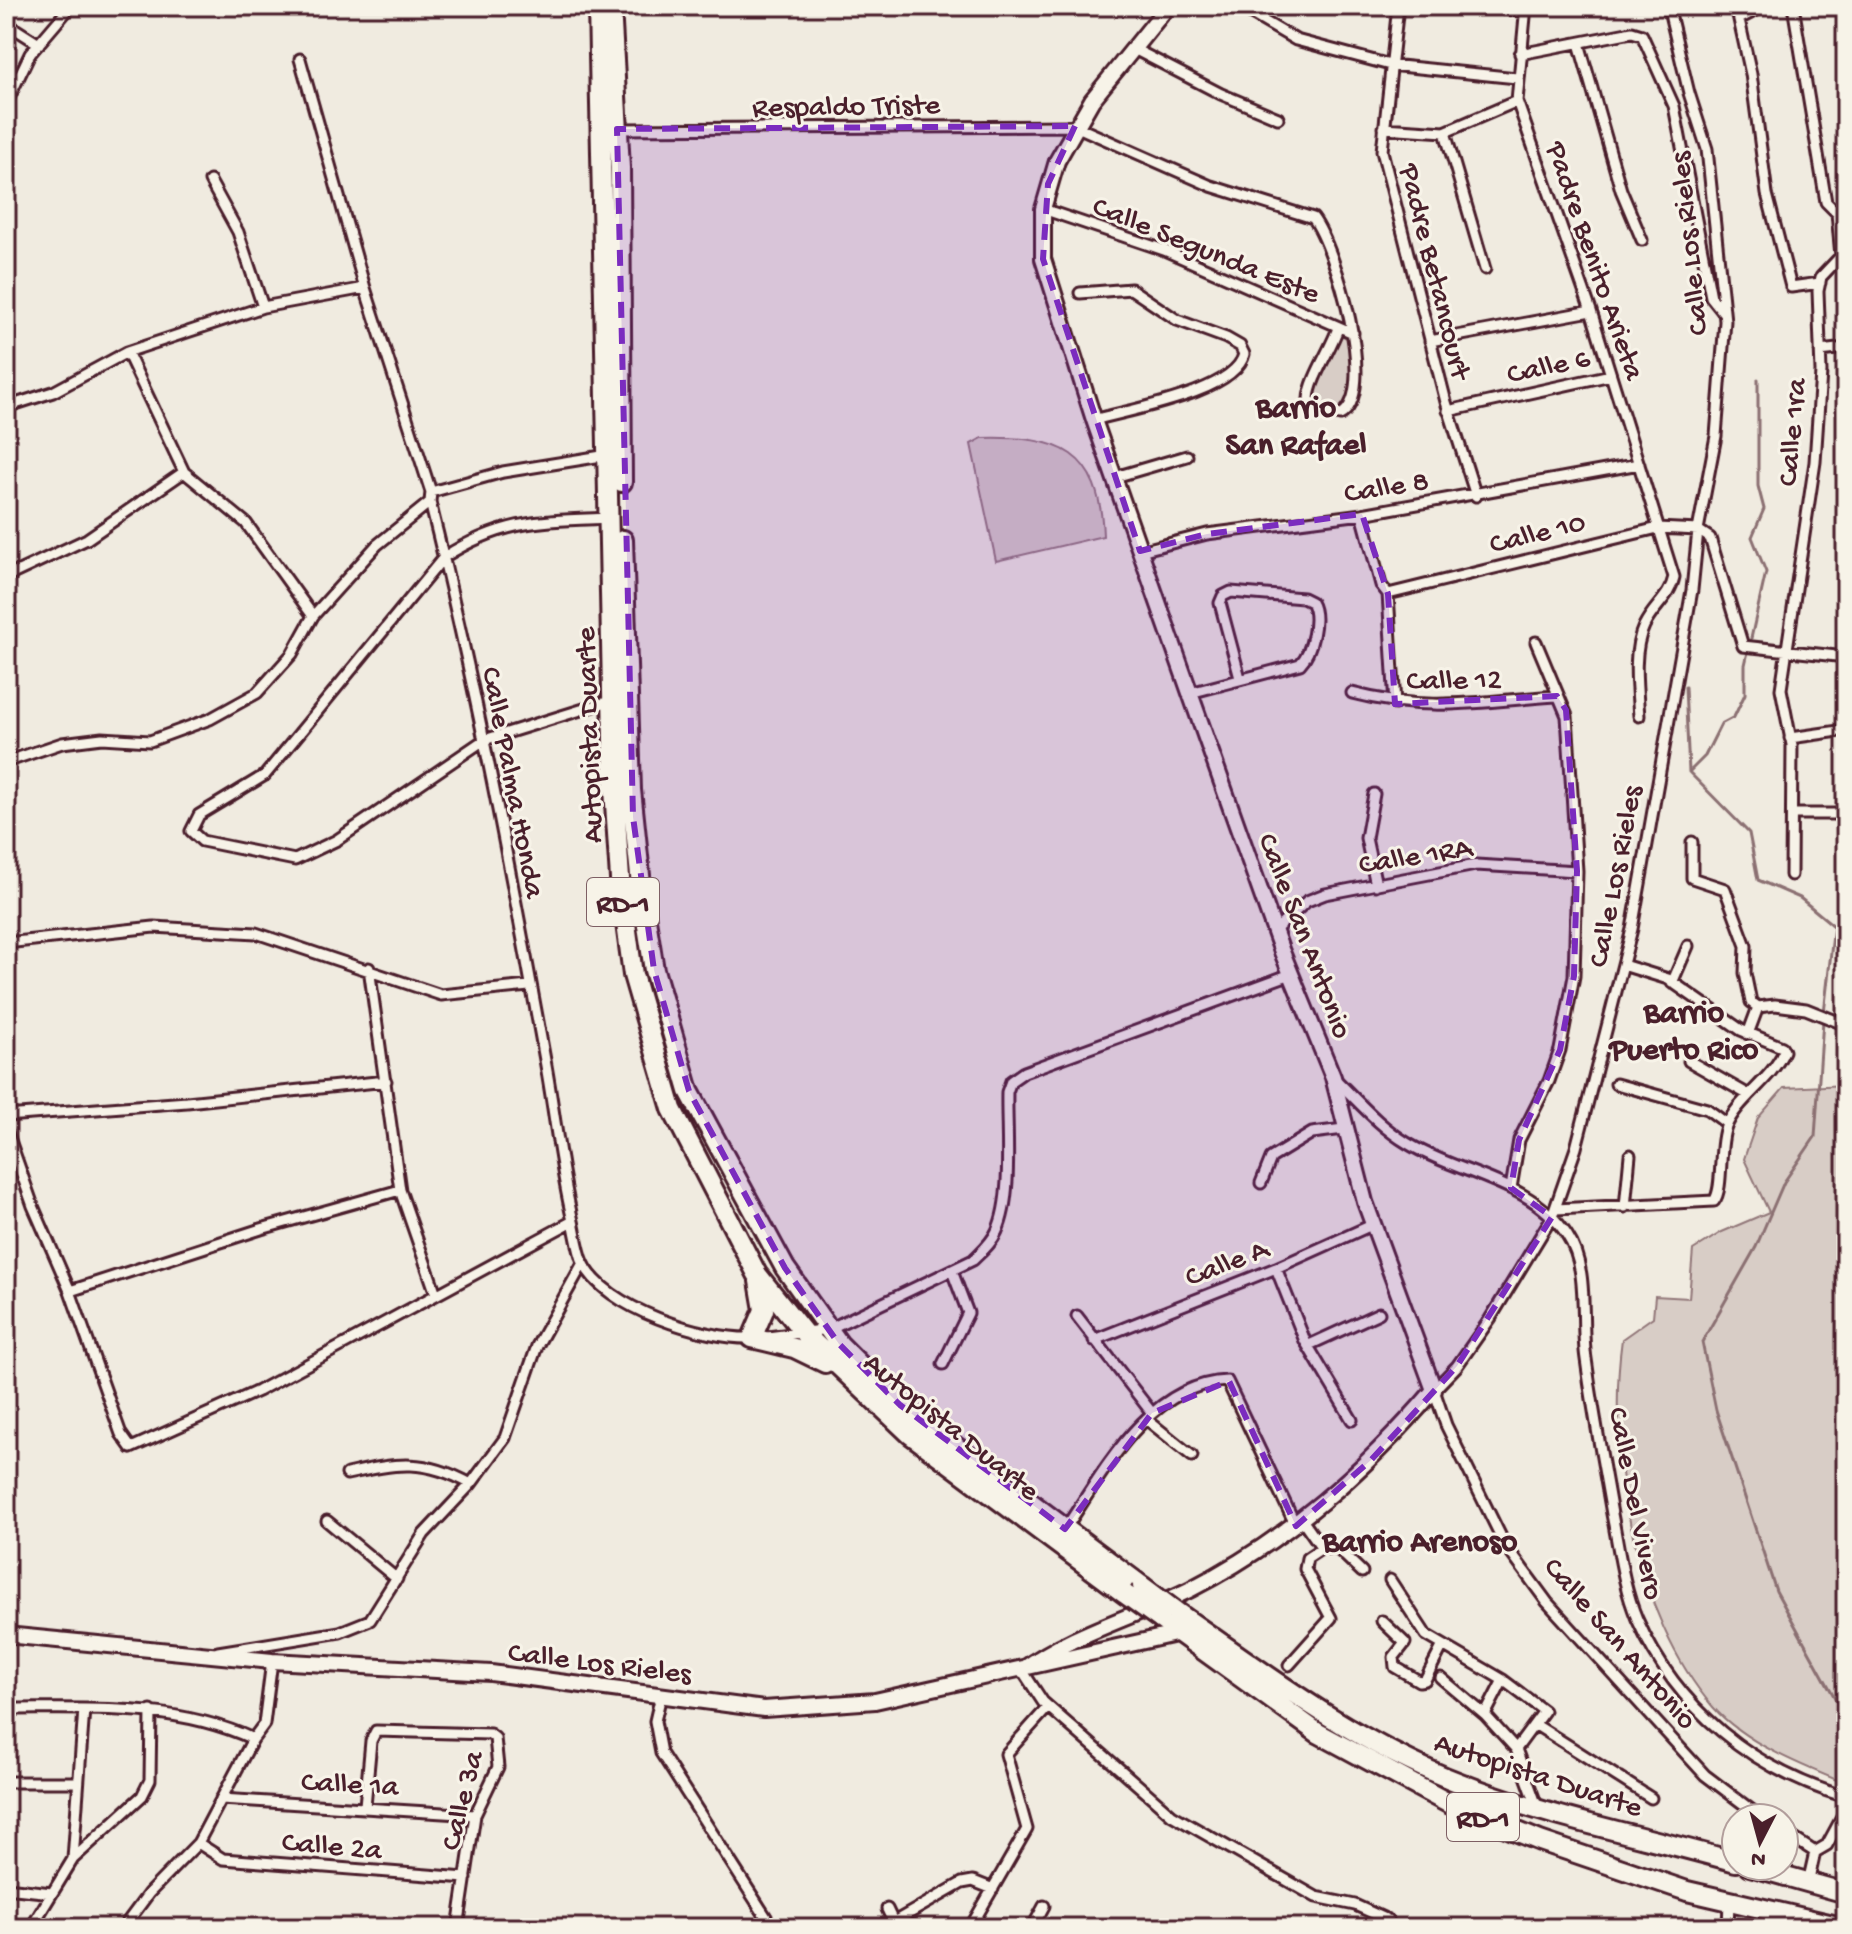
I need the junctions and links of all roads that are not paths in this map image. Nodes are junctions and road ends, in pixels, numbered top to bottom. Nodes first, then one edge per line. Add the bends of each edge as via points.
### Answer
1 (71, 6) edge
2 (1168, 6) edge
3 (1238, 6) edge
4 (1398, 6) edge
5 (1489, 6) edge
6 (1668, 6) edge
7 (1736, 6) edge
8 (1764, 6) edge
9 (1793, 6) edge
10 (1526, 9) edge
11 (604, 10) edge
12 (1739, 19) junction
13 (6, 23) edge
14 (1579, 43) junction
15 (39, 44) junction
16 (1136, 50) junction
17 (1520, 54) junction
18 (300, 59) dead end
19 (1390, 65) junction
20 (1517, 78) junction
21 (1517, 101) junction
22 (6, 104) edge
23 (1278, 118) dead end
24 (1075, 126) junction
25 (1384, 128) junction
26 (617, 129) junction
27 (1445, 132) junction
28 (210, 181) dead end
29 (1043, 209) junction
30 (1841, 212) edge
31 (1642, 240) dead end
32 (1485, 269) dead end
33 (1820, 283) junction
34 (365, 288) junction
35 (1080, 293) dead end
36 (263, 307) junction
37 (1591, 311) junction
38 (1723, 312) junction
39 (1338, 328) junction
40 (1353, 333) junction
41 (1430, 341) junction
42 (1846, 348) edge
43 (1820, 351) junction
44 (127, 352) junction
45 (1611, 375) junction
46 (6, 407) edge
47 (1448, 411) junction
48 (1094, 420) junction
49 (609, 455) junction
50 (1187, 456) dead end
51 (1639, 464) junction
52 (184, 472) junction
53 (1115, 477) junction
54 (1476, 496) junction
55 (431, 497) junction
56 (1362, 514) junction
57 (611, 518) junction
58 (1658, 528) junction
59 (1698, 530) junction
60 (1140, 551) junction
61 (444, 557) junction
62 (6, 577) edge
63 (1388, 594) junction
64 (313, 616) junction
65 (1846, 640) edge
66 (1536, 642) dead end
67 (1784, 653) junction
68 (1844, 656) edge
69 (1240, 678) junction
70 (1190, 693) junction
71 (1352, 693) dead end
72 (1557, 696) junction
73 (613, 700) junction
74 (1395, 704) junction
75 (1639, 716) dead end
76 (1846, 730) edge
77 (1790, 738) junction
78 (484, 740) junction
79 (6, 762) edge
80 (1374, 794) dead end
81 (1793, 814) junction
82 (1846, 814) edge
83 (1692, 842) dead end
84 (1577, 871) junction
85 (1791, 875) dead end
86 (1376, 885) junction
87 (1274, 931) junction
88 (6, 943) edge
89 (1688, 946) dead end
90 (1623, 965) junction
91 (369, 968) junction
92 (1291, 974) junction
93 (1672, 983) junction
94 (529, 986) junction
95 (1758, 1007) junction
96 (1844, 1025) edge
97 (1748, 1034) junction
98 (1689, 1061) dead end
99 (1333, 1077) junction
100 (386, 1081) junction
101 (1616, 1084) dead end
102 (1749, 1095) junction
103 (6, 1116) edge
104 (1726, 1123) junction
105 (6, 1129) edge
106 (1344, 1129) junction
107 (1630, 1155) dead end
108 (1261, 1183) dead end
109 (1511, 1188) junction
110 (400, 1190) junction
111 (1625, 1207) junction
112 (1554, 1213) junction
113 (573, 1221) junction
114 (1374, 1224) junction
115 (583, 1263) junction
116 (1276, 1268) junction
117 (952, 1271) junction
118 (757, 1274) junction
119 (70, 1291) junction
120 (436, 1294) junction
121 (1379, 1313) dead end
122 (1077, 1316) dead end
123 (829, 1329) junction
124 (804, 1333) junction
125 (752, 1338) junction
126 (1094, 1340) junction
127 (1309, 1345) junction
128 (943, 1364) dead end
129 (844, 1373) junction
130 (1434, 1390) junction
131 (1149, 1416) junction
132 (1352, 1420) dead end
133 (1192, 1456) dead end
134 (347, 1474) dead end
135 (471, 1484) junction
136 (327, 1521) dead end
137 (1300, 1523) junction
138 (1065, 1529) junction
139 (1322, 1548) junction
140 (1362, 1572) dead end
141 (397, 1579) junction
142 (1390, 1580) dead end
143 (1171, 1608) junction
144 (1382, 1621) dead end
145 (1180, 1633) junction
146 (6, 1635) edge
147 (1443, 1645) junction
148 (207, 1654) junction
149 (272, 1661) junction
150 (1289, 1665) dead end
151 (1022, 1670) junction
152 (1441, 1678) dead end
153 (1503, 1680) junction
154 (661, 1695) junction
155 (1048, 1707) junction
156 (6, 1709) edge
157 (84, 1709) junction
158 (151, 1711) junction
159 (1485, 1715) junction
160 (1536, 1725) junction
161 (253, 1739) junction
162 (1516, 1749) junction
163 (6, 1782) edge
164 (78, 1782) junction
165 (1846, 1797) edge
166 (1651, 1798) dead end
167 (221, 1799) junction
168 (1741, 1802) edge
169 (365, 1806) junction
170 (1538, 1809) junction
171 (1846, 1810) edge
172 (475, 1815) junction
173 (1800, 1842) edge
174 (198, 1843) junction
175 (1815, 1852) junction
176 (1720, 1858) edge
177 (73, 1859) junction
178 (466, 1878) junction
179 (1800, 1881) edge
180 (1808, 1883) junction
181 (6, 1888) edge
182 (993, 1889) junction
183 (52, 1893) junction
184 (1846, 1893) edge
185 (1729, 1901) junction
186 (1044, 1906) dead end
187 (887, 1909) dead end
188 (895, 1925) edge
189 (31, 1928) edge
190 (123, 1928) edge
191 (458, 1928) edge
192 (773, 1928) edge
193 (970, 1928) edge
194 (1032, 1928) edge
195 (1389, 1928) edge
196 (1457, 1928) edge
197 (1476, 1928) edge
198 (1728, 1928) edge
199 (1846, 1928) edge

1 - 15 street
2 - 16 street, Calle San Antonio
3 - 19 street via 1296,40
4 - 19 street, Padre Betancourt
5 - 10 street
6 - 38 street, Calle Los Rieles via 1707,149
7 - 12 street
8 - 12 street
9 - 30 street via 1826,202
10 - 17 street, Padre Benito Arieta
11 - 26 highway, Autopista Duarte / RD-1
11 - 49 highway, Autopista Duarte / RD-1
12 - 33 street via 1767,194 1791,287
13 - 15 street
14 - 17 street
14 - 31 street via 1621,190
14 - 38 street via 1632,32 1642,35 1674,106 1711,297
15 - 22 street
16 - 23 street
16 - 24 street, Calle San Antonio
17 - 20 street, Padre Benito Arieta
18 - 34 street, Calle Palma Honda
19 - 20 street
19 - 25 street, Padre Betancourt
20 - 21 street, Padre Benito Arieta
21 - 27 street
21 - 37 street, Padre Benito Arieta
24 - 26 street, Respaldo Triste
24 - 29 street, Calle San Antonio via 1057,161
24 - 40 street via 1211,186 1313,218
25 - 27 street
25 - 41 street, Padre Betancourt via 1388,185
26 - 123 highway, Autopista Duarte / RD-1 via 631,790 654,970 689,1091 785,1268
27 - 32 street
28 - 36 street via 238,232
29 - 39 street, Calle Segunda Este via 1164,250
29 - 48 street, Calle San Antonio via 1043,259
30 - 33 street via 1841,256
33 - 43 street, Calle 1ra
34 - 36 street
34 - 55 street, Calle Palma Honda
35 - 48 street via 1131,289 1177,320 1240,346 1244,354 1240,365 1216,384
36 - 44 street
37 - 41 street
37 - 45 street, Padre Benito Arieta
38 - 59 street, Calle Los Rieles via 1716,436
39 - 40 street, Calle Segunda Este
39 - 40 street via 1309,391 1312,406 1331,415 1345,413 1352,402
41 - 47 street, Padre Betancourt
42 - 43 street
43 - 67 street, Calle 1ra via 1815,462
44 - 46 street via 53,392
44 - 52 street
45 - 47 street, Calle 6
45 - 51 street, Padre Benito Arieta
47 - 54 street, Padre Betancourt
48 - 53 street, Calle San Antonio
49 - 55 street via 503,472
49 - 57 highway, Autopista Duarte / RD-1
50 - 53 street
51 - 54 street, Calle 8
51 - 58 street, Padre Benito Arieta
52 - 62 street via 87,539
52 - 64 street via 246,523
53 - 60 street, Calle San Antonio
54 - 56 street, Calle 8
55 - 61 street, Calle Palma Honda
55 - 64 street via 377,545
56 - 60 street, Calle 8 via 1207,534
56 - 63 street
57 - 61 street via 526,521 476,537
57 - 73 highway, Autopista Duarte / RD-1
58 - 59 street, Calle 10
58 - 63 street, Calle 10
58 - 75 street, Padre Benito Arieta via 1674,577 1671,592 1643,628
59 - 67 street via 1710,538 1743,646
59 - 90 street, Calle Los Rieles via 1692,590
60 - 70 street, Calle San Antonio
61 - 78 street, Calle Palma Honda
61 - 78 street via 265,775 199,815 191,831 202,841 295,860 337,840
63 - 74 street
64 - 79 street via 292,654 257,693 210,719 150,741 102,738 62,743
65 - 68 street
66 - 72 street
67 - 68 street
67 - 77 street, Calle 1ra via 1781,689
69 - 69 street via 1292,668 1306,658 1314,615 1311,602 1231,592 1223,596 1220,603
69 - 70 street
70 - 87 street, Calle San Antonio
71 - 74 street, Calle 12
72 - 74 street, Calle 12 via 1504,703
72 - 84 street via 1567,716
73 - 78 street
73 - 118 highway, Autopista Duarte / RD-1 via 620,879 633,975 672,1109
76 - 77 street
77 - 81 street, Calle 1ra
78 - 94 street, Calle Palma Honda
80 - 86 street via 1366,838
81 - 82 street
81 - 85 street, Calle 1ra
83 - 95 street via 1692,878 1725,889 1746,946 1751,1002
84 - 86 street, Calle 1RA via 1476,865
84 - 109 street via 1571,1006 1549,1081 1519,1140
86 - 87 street, Calle 1RA via 1307,901
87 - 92 street, Calle San Antonio
88 - 91 street via 154,927 256,933
89 - 93 street
90 - 93 street
90 - 112 street, Calle Los Rieles via 1591,1100
91 - 94 street via 441,995
91 - 100 street
92 - 99 street, Calle San Antonio
92 - 117 street, Calle Palma Honda via 1011,1081 999,1228 973,1260
93 - 97 street
94 - 113 street, Calle Palma Honda
95 - 96 street via 1817,1013
95 - 97 street
97 - 102 street via 1783,1049 1777,1067
98 - 102 street
99 - 106 street, Calle San Antonio
99 - 109 street via 1408,1144
100 - 103 street
100 - 110 street
101 - 104 street via 1715,1112
102 - 104 street
104 - 111 street via 1717,1199
105 - 119 street
106 - 108 street via 1312,1133 1271,1158
106 - 114 street, Calle San Antonio
107 - 111 street
109 - 112 street
110 - 119 street
110 - 120 street
111 - 112 street
112 - 130 street, Calle Los Rieles via 1490,1319
112 - 165 street, Calle Del Vivero via 1576,1256 1599,1448 1621,1562 1644,1634 1677,1685 1721,1733 1772,1769
113 - 115 street, Calle Palma Honda
113 - 120 street
114 - 116 street, Calle A
114 - 130 street, Calle San Antonio
115 - 125 street, Calle Palma Honda via 605,1290 671,1324
115 - 135 street via 537,1346 505,1438
116 - 126 street, Calle A
116 - 127 street
117 - 123 street, Calle Palma Honda
117 - 128 street via 968,1313
118 - 124 highway, Autopista Duarte / RD-1
118 - 125 highway via 764,1310
119 - 120 street via 121,1434 131,1448 258,1391
121 - 127 street
122 - 126 street
123 - 124 street, Calle Palma Honda
123 - 138 highway, Autopista Duarte / RD-1 via 900,1405
124 - 125 street, Calle Palma Honda
124 - 129 highway, Autopista Duarte / RD-1
125 - 129 highway via 794,1348
126 - 131 street
127 - 132 street
129 - 143 highway, Autopista Duarte / RD-1, bridge via 910,1434 1125,1594
130 - 137 street, Calle Los Rieles via 1371,1460
130 - 168 street, Calle San Antonio via 1505,1545 1547,1602 1705,1775
131 - 133 street
131 - 137 street via 1215,1382 1227,1381
131 - 138 street via 1113,1457
134 - 135 street via 418,1464 447,1470
135 - 141 street via 424,1534
136 - 141 street
137 - 139 street
137 - 143 street, Calle Los Rieles
138 - 143 highway, Autopista Duarte / RD-1, bridge
139 - 140 street via 1338,1549
139 - 150 street via 1304,1563 1331,1618
141 - 148 street via 370,1620 350,1628
142 - 147 street via 1419,1627
143 - 145 highway, Autopista Duarte / RD-1
143 - 151 street, Calle Los Rieles via 1103,1625
143 - 170 highway, Autopista Duarte / RD-1 via 1371,1742 1460,1783
144 - 147 street via 1405,1643 1394,1657 1395,1667 1419,1681 1425,1680
145 - 151 street, Calle Los Rieles
145 - 185 highway, Autopista Duarte / RD-1 via 1318,1733 1450,1804 1540,1841
146 - 148 street, Calle Los Rieles
147 - 153 street
148 - 149 street, Calle Los Rieles
149 - 154 street, Calle Los Rieles via 491,1673
149 - 161 street via 264,1724
151 - 154 street, Calle Los Rieles via 875,1701 780,1708
151 - 155 street
152 - 159 street
153 - 159 street
153 - 160 street via 1544,1711
154 - 192 street via 655,1721 661,1753
155 - 182 street via 1006,1754 1027,1829
155 - 195 street via 1192,1828 1316,1897 1355,1905 1388,1920
156 - 157 street
157 - 158 street
157 - 164 street
158 - 161 street via 222,1725
158 - 177 street via 150,1780 142,1796
159 - 162 street
160 - 162 street
160 - 166 street
161 - 167 street
162 - 170 street
163 - 164 street
164 - 177 street
167 - 169 street, Calle 1a
167 - 174 street
169 - 172 street, Calle 1a
169 - 172 street, Calle 3a via 376,1731 490,1734 498,1743 498,1767
170 - 176 highway, Autopista Duarte / RD-1
171 - 175 street via 1827,1845
172 - 178 street, Calle 3a
173 - 175 street
174 - 178 street, Calle 2a via 223,1859
174 - 190 street
175 - 180 street
177 - 183 street
178 - 191 street, Calle 3a
179 - 180 highway
180 - 184 highway
181 - 183 street
182 - 188 street via 973,1881 962,1883
182 - 193 street
183 - 189 street
185 - 198 street
185 - 199 highway, Autopista Duarte / RD-1
186 - 194 street
187 - 188 street
196 - 197 street

